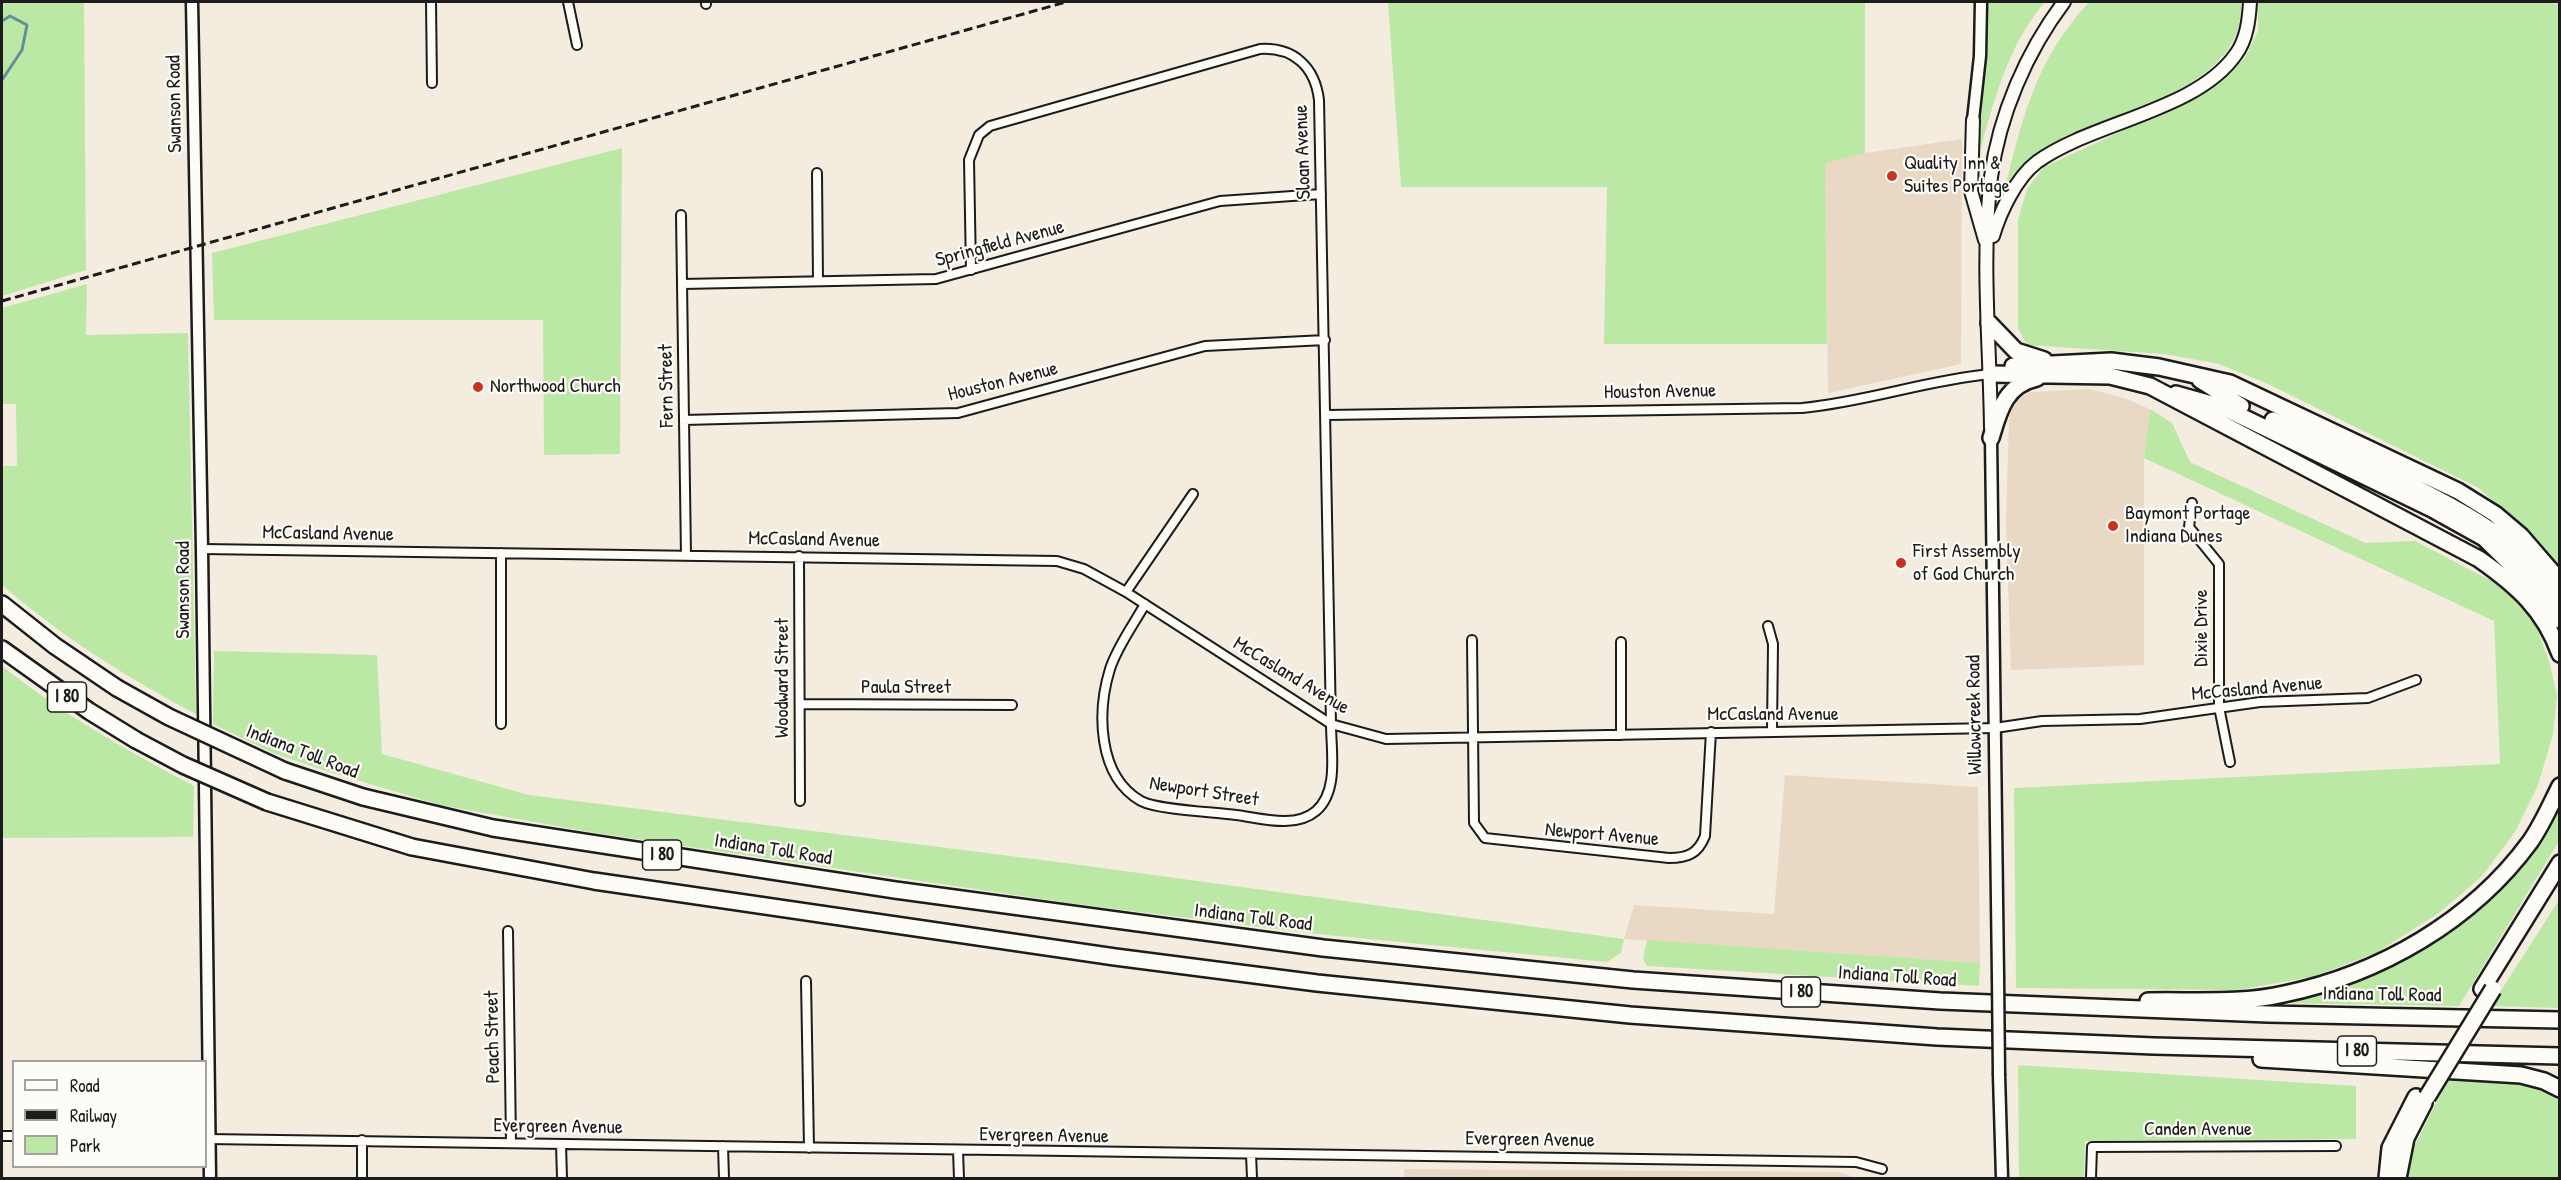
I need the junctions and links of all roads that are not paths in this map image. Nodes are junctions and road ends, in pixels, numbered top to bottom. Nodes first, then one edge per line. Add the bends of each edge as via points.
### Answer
1 (192, 2) edge
2 (431, 2) edge
3 (568, 2) edge
4 (1981, 2) edge
5 (2064, 2) edge
6 (2250, 2) edge
7 (577, 45) dead end
8 (432, 83) dead end
9 (1973, 120) joint
10 (817, 173) dead end
11 (1321, 194) junction
12 (681, 215) dead end
13 (1988, 251) junction
14 (971, 270) junction
15 (818, 281) junction
16 (682, 284) junction
17 (1989, 323) junction
18 (1325, 340) junction
19 (2056, 368) junction
20 (1990, 374) junction
21 (2192, 375) junction
22 (2150, 386) junction
23 (1327, 415) junction
24 (684, 420) junction
25 (1991, 438) junction
26 (1193, 494) dead end
27 (2192, 503) dead end
28 (202, 549) junction
29 (501, 553) junction
30 (686, 556) junction
31 (799, 556) junction
32 (2559, 581) edge
33 (1126, 592) junction
34 (2559, 599) edge
35 (2, 604) edge
36 (1146, 604) junction
37 (2559, 620) edge
38 (1768, 626) dead end
39 (1472, 640) dead end
40 (1621, 642) dead end
41 (2, 649) edge
42 (2559, 654) edge
43 (2416, 680) dead end
44 (800, 704) junction
45 (1012, 705) dead end
46 (2219, 707) junction
47 (501, 724) dead end
48 (1331, 724) junction
49 (1995, 728) junction
50 (1772, 731) junction
51 (1712, 732) junction
52 (1621, 735) junction
53 (1472, 739) junction
54 (2230, 762) dead end
55 (2559, 786) edge
56 (800, 801) dead end
57 (2559, 863) edge
58 (2559, 883) edge
59 (508, 931) dead end
60 (806, 981) dead end
61 (2488, 989) junction
62 (2098, 1009) junction
63 (2559, 1020) edge
64 (2154, 1046) junction
65 (2559, 1056) edge
66 (206, 1060) edge
67 (2559, 1089) edge
68 (2421, 1097) junction
69 (207, 1139) edge
70 (362, 1140) junction
71 (511, 1143) junction
72 (561, 1144) junction
73 (723, 1146) junction
74 (2336, 1146) dead end
75 (809, 1148) junction
76 (958, 1151) junction
77 (1251, 1154) junction
78 (1882, 1168) dead end
79 (210, 1179) edge
80 (362, 1179) edge
81 (562, 1179) edge
82 (724, 1179) edge
83 (959, 1179) edge
84 (1252, 1179) edge
85 (2002, 1179) edge
86 (2091, 1179) edge
87 (2387, 1179) edge
88 (2398, 1179) edge

1 - 28 street, Swanson Road
2 - 8 street
3 - 7 street
4 - 9 street
5 - 13 main road via 2012,96 1991,176
6 - 13 main road via 2247,31 2237,54 2215,77 2179,98 2061,147 2035,163 2016,186 1996,222
9 - 13 main road via 1971,191
10 - 15 street
11 - 14 street, Springfield Avenue via 1220,201
11 - 14 street, Sloan Avenue via 1317,85 1299,58 1286,51 1260,49 990,126 979,135 969,160
11 - 18 street, Sloan Avenue
12 - 16 street, Fern Street
13 - 17 main road, Willowcreek Road
14 - 15 street, Springfield Avenue via 936,279
15 - 16 street, Springfield Avenue
16 - 24 street, Fern Street
17 - 19 highway via 2016,351
17 - 20 main road, Willowcreek Road
18 - 23 street, Sloan Avenue
18 - 24 street, Houston Avenue via 1205,346 958,413
19 - 20 highway
19 - 21 highway via 2135,363
19 - 22 highway
19 - 25 highway via 2011,391 2001,405
20 - 23 street, Houston Avenue via 1802,408
20 - 25 main road, Willowcreek Road
21 - 32 highway via 2230,383 2458,491 2521,536
21 - 34 highway via 2231,401 2336,448 2482,522 2516,548
22 - 37 highway via 2222,406 2484,538 2542,596
22 - 42 highway via 2479,559 2514,583 2541,616
23 - 48 street, Sloan Avenue
24 - 30 street, Fern Street
25 - 49 street, Willowcreek Road
26 - 33 street
27 - 46 street, Dixie Drive via 2189,527 2219,564
28 - 29 street, McCasland Avenue
28 - 66 street, Swanson Road
29 - 30 street, McCasland Avenue
29 - 47 street
30 - 31 street, McCasland Avenue
31 - 33 street, McCasland Avenue via 1057,561 1084,568
31 - 44 street, Woodward Street
33 - 36 street, McCasland Avenue
35 - 62 highway, Indiana Toll Road / I 80, bridge via 117,688 179,722 285,771 363,797 493,828 1136,924 1323,948 1633,980
36 - 48 street, McCasland Avenue
36 - 48 street, Newport Street via 1110,668 1103,719 1109,766 1121,786 1142,802 1300,820 1315,812 1330,786
38 - 50 street via 1773,644
39 - 53 street, Newport Avenue
40 - 52 street
41 - 64 highway, I 80, bridge via 136,740 267,802 412,847 488,863 1317,983 1630,1015 1937,1037
43 - 46 street, McCasland Avenue via 2368,698
44 - 45 street, Paula Street
44 - 56 street, Woodward Street
46 - 49 street, McCasland Avenue via 2140,719 2042,721
46 - 54 street, Dixie Drive
48 - 53 street, McCasland Avenue via 1386,739
49 - 50 street, McCasland Avenue
49 - 85 street, Willowcreek Road, bridge
50 - 51 street, McCasland Avenue
51 - 52 street, McCasland Avenue
51 - 53 street, Newport Avenue via 1705,836 1697,850 1680,858 1485,838 1474,823
52 - 53 street, McCasland Avenue
55 - 62 highway via 2530,841 2500,875 2440,928 2384,961 2340,979 2282,995 2148,1001
57 - 61 highway
58 - 61 highway
59 - 71 street, Peach Street
60 - 75 street
61 - 68 highway, bridge
62 - 63 highway, Indiana Toll Road / I 80
64 - 65 highway, I 80
64 - 67 highway via 2251,1058 2521,1075
68 - 87 highway via 2390,1148
68 - 88 highway via 2406,1138
69 - 70 street, Evergreen Avenue
69 - 79 street, Swanson Road
70 - 71 street, Evergreen Avenue
70 - 80 street
71 - 72 street, Evergreen Avenue
72 - 73 street, Evergreen Avenue
72 - 81 street
73 - 75 street, Evergreen Avenue
73 - 82 street
74 - 86 street, Canden Avenue via 2092,1147
75 - 76 street, Evergreen Avenue
76 - 77 street, Evergreen Avenue
76 - 83 street
77 - 78 street, Evergreen Avenue via 1856,1162
77 - 84 street

